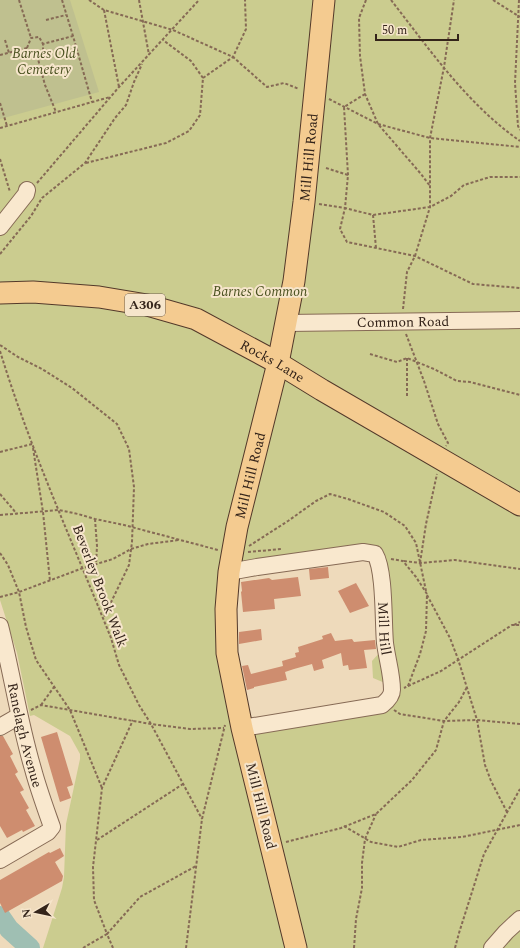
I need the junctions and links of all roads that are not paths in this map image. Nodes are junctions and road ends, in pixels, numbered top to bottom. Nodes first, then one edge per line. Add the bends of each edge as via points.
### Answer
1 (324, 0) edge
2 (27, 190) road end
3 (0, 227) edge
4 (0, 294) edge
5 (520, 320) edge
6 (286, 323) junction
7 (278, 363) junction
8 (520, 505) edge
9 (234, 559) junction
10 (0, 626) edge
11 (20, 716) junction
12 (231, 726) junction
13 (0, 727) edge
14 (0, 860) edge
15 (520, 919) edge
16 (296, 948) edge
17 (492, 948) edge

1 - 6 main road, Mill Hill Road via 304,202
2 - 3 street
4 - 7 main road, Rocks Lane / A306 via 32,292 99,297 147,305 196,319
5 - 6 street, Common Road
6 - 7 main road, Mill Hill Road
7 - 8 main road, Rocks Lane / A306
7 - 9 main road, Mill Hill Road via 236,527
9 - 12 main road, Mill Hill Road via 226,609
9 - 12 street, Mill Hill via 257,567 364,552 375,554 379,563 385,643 392,690 386,701
10 - 11 street, Ranelagh Avenue
11 - 13 street
11 - 14 street, Ranelagh Avenue via 33,770 52,827 48,832
12 - 16 main road, Mill Hill Road via 271,845
15 - 17 street

